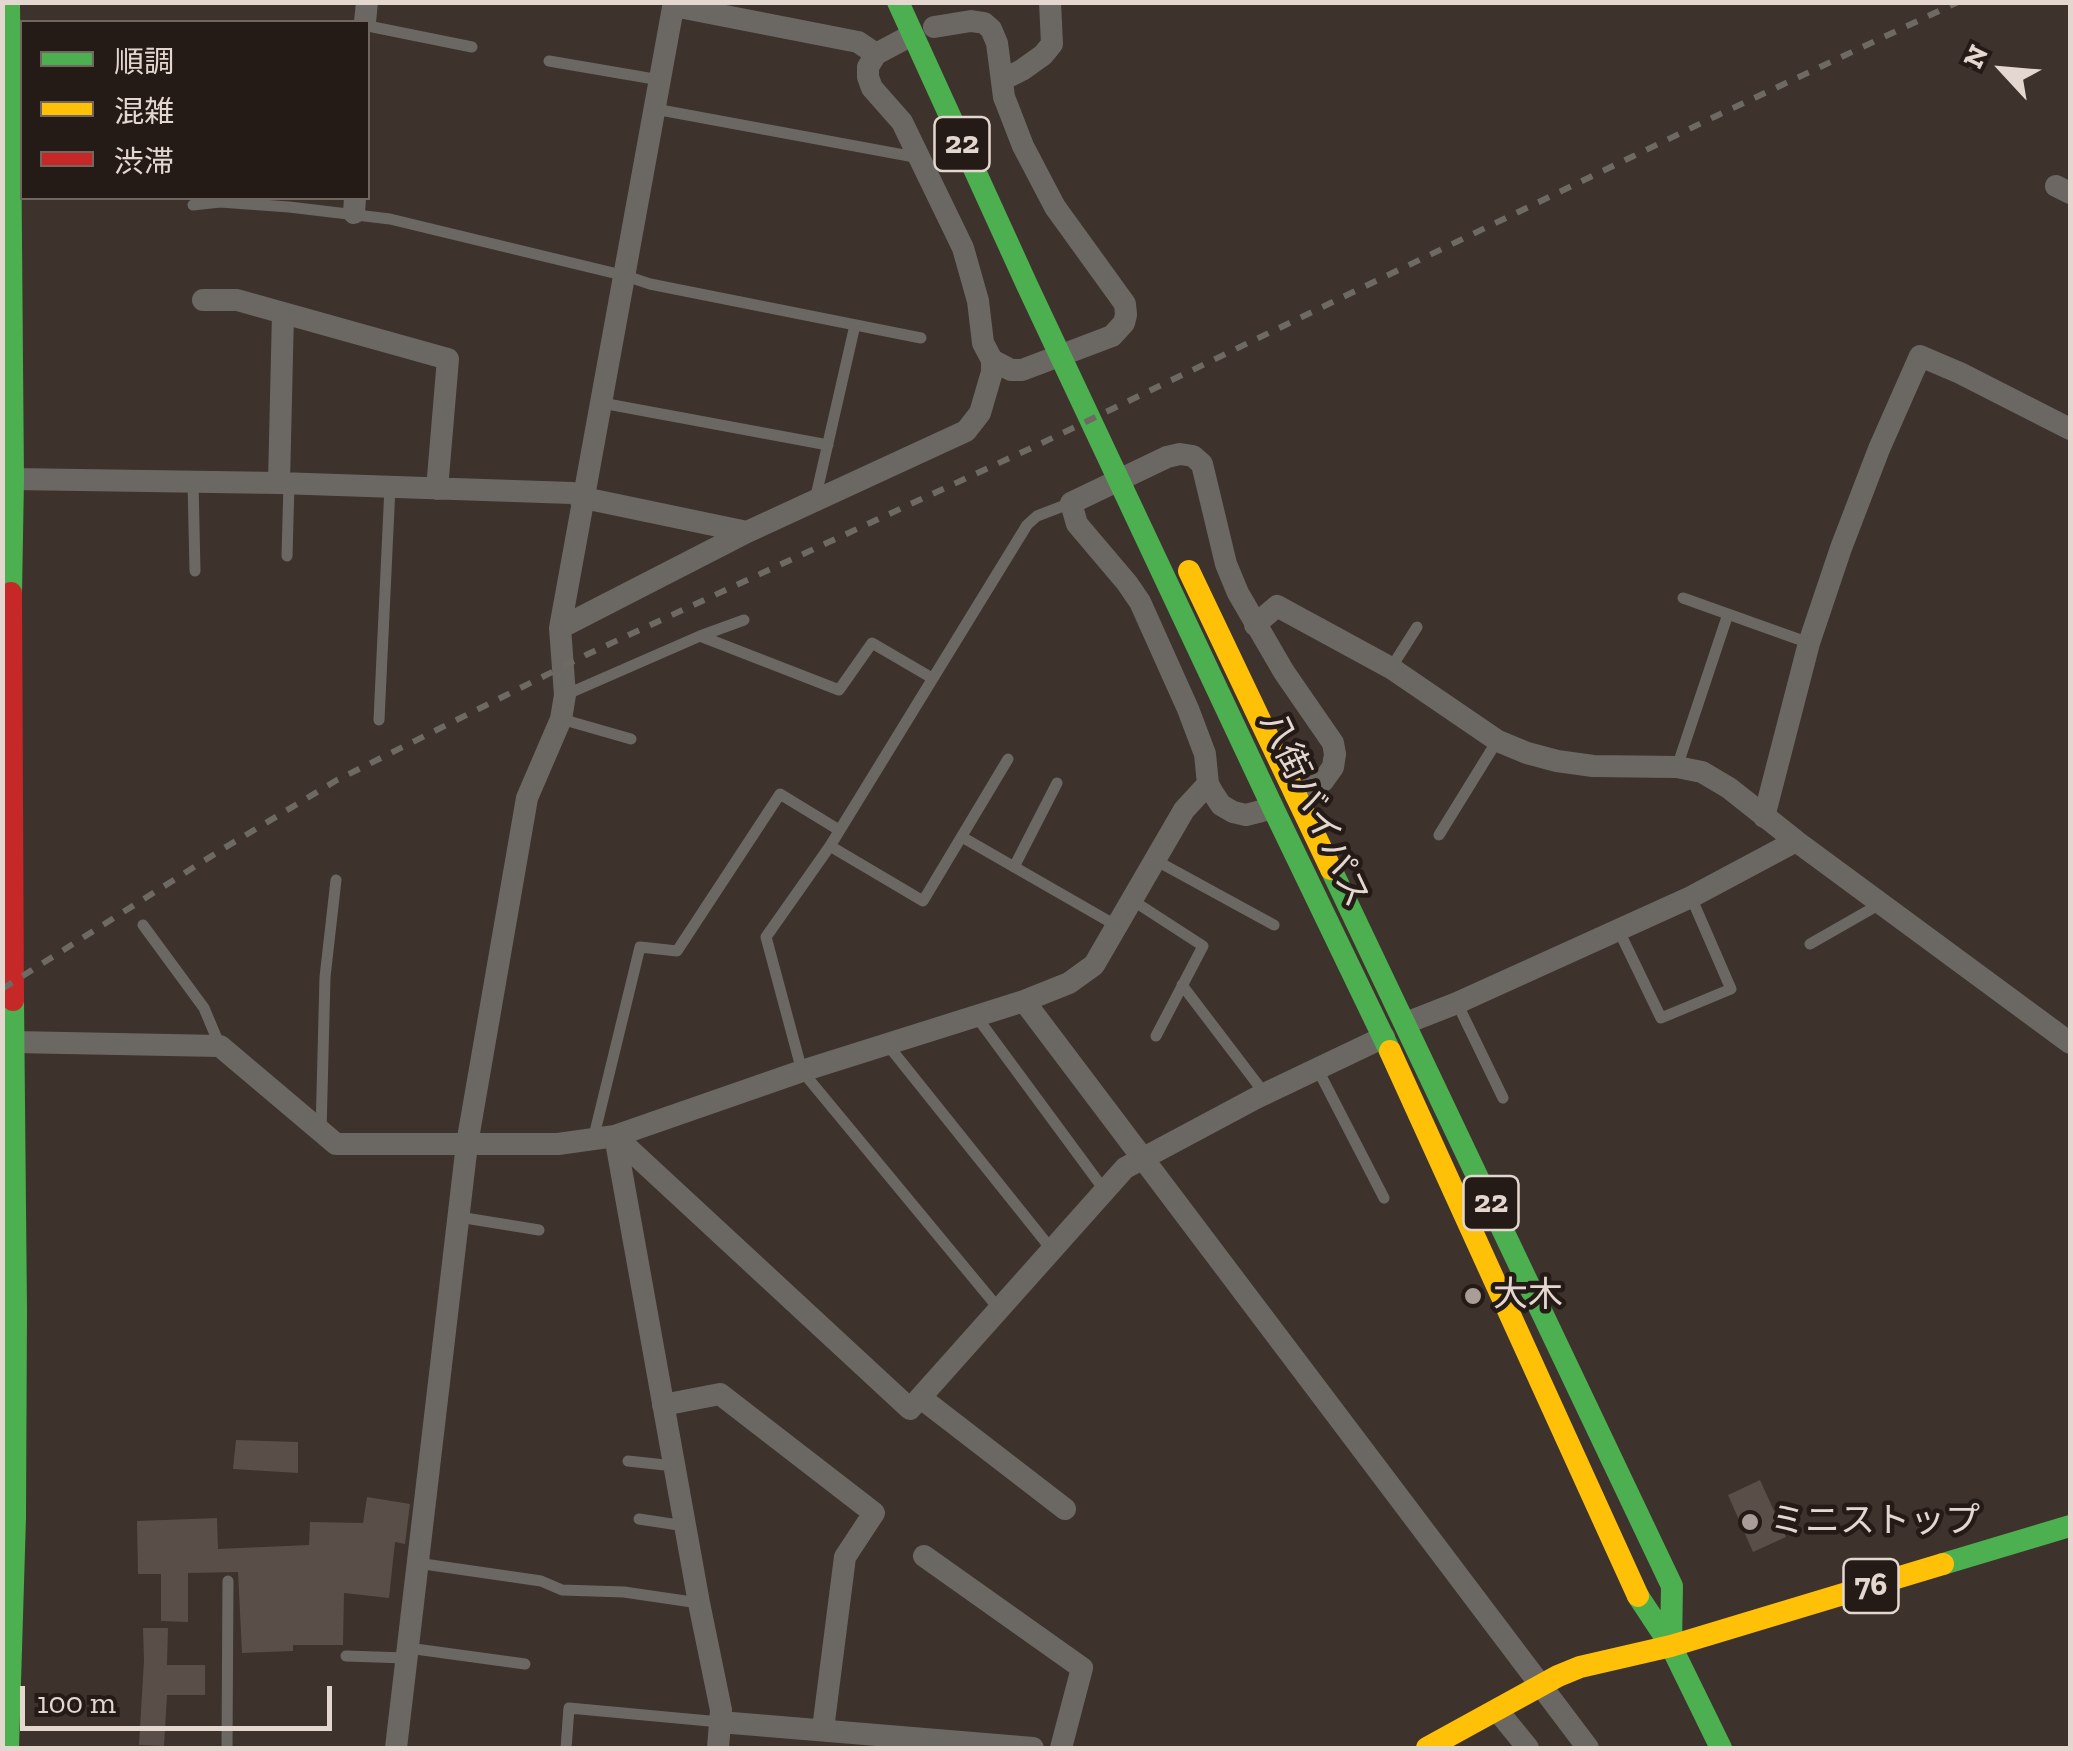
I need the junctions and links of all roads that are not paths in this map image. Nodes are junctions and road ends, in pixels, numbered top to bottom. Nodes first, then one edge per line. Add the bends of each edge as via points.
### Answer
1 (9, 2) edge
2 (898, 2) edge
3 (924, 2) edge
4 (1050, 2) edge
5 (674, 4) edge
6 (370, 25) edge
7 (929, 35) junction
8 (472, 47) dead end
9 (876, 54) junction
10 (550, 61) dead end
11 (660, 80) junction
12 (1002, 80) junction
13 (655, 110) junction
14 (920, 158) junction
15 (193, 205) dead end
16 (354, 206) edge
17 (626, 276) junction
18 (7, 294) edge
19 (203, 300) dead end
20 (283, 312) junction
21 (855, 325) junction
22 (1074, 328) dead end
23 (921, 338) dead end
24 (992, 360) junction
25 (1090, 364) dead end
26 (602, 402) junction
27 (2070, 430) edge
28 (828, 445) junction
29 (1132, 451) dead end
30 (13, 480) junction
31 (193, 482) junction
32 (284, 483) junction
33 (1149, 486) dead end
34 (390, 487) junction
35 (438, 489) junction
36 (584, 498) junction
37 (816, 500) junction
38 (1071, 503) junction
39 (748, 532) junction
40 (7, 538) edge
41 (287, 556) dead end
42 (1182, 556) dead end
43 (195, 571) dead end
44 (1683, 598) dead end
45 (7, 601) edge
46 (1728, 614) junction
47 (744, 620) dead end
48 (1255, 625) junction
49 (1417, 627) dead end
50 (560, 628) junction
51 (700, 636) junction
52 (1809, 643) junction
53 (1391, 668) junction
54 (932, 678) junction
55 (565, 695) junction
56 (561, 719) junction
57 (379, 720) dead end
58 (631, 740) dead end
59 (1498, 741) junction
60 (1008, 759) dead end
61 (1678, 768) junction
62 (1057, 783) dead end
63 (1208, 784) junction
64 (1296, 796) junction
65 (1273, 808) junction
66 (1764, 817) junction
67 (839, 830) junction
68 (1439, 835) dead end
69 (962, 837) junction
70 (1796, 841) junction
71 (830, 846) junction
72 (1155, 860) junction
73 (1014, 867) junction
74 (336, 880) dead end
75 (7, 884) edge
76 (1690, 897) junction
77 (1132, 900) junction
78 (1881, 903) junction
79 (143, 924) dead end
80 (1274, 925) dead end
81 (1117, 926) junction
82 (1618, 929) junction
83 (1810, 944) dead end
84 (1182, 985) junction
85 (1024, 1001) junction
86 (1457, 1003) junction
87 (976, 1016) junction
88 (1406, 1024) junction
89 (1156, 1036) dead end
90 (1384, 1037) junction
91 (14, 1042) junction
92 (2070, 1042) edge
93 (887, 1044) junction
94 (220, 1046) junction
95 (802, 1070) junction
96 (1318, 1070) junction
97 (1265, 1094) junction
98 (1503, 1098) dead end
99 (321, 1132) junction
100 (604, 1138) junction
101 (467, 1144) junction
102 (1142, 1158) junction
103 (1104, 1191) junction
104 (1384, 1198) dead end
105 (459, 1218) junction
106 (540, 1230) dead end
107 (1052, 1250) junction
108 (998, 1309) junction
109 (9, 1310) edge
110 (921, 1398) junction
111 (663, 1405) junction
112 (628, 1461) dead end
113 (674, 1466) junction
114 (1065, 1510) dead end
115 (9, 1518) edge
116 (639, 1519) dead end
117 (685, 1526) junction
118 (2070, 1526) edge
119 (924, 1556) dead end
120 (417, 1563) junction
121 (228, 1581) dead end
122 (699, 1603) junction
123 (1671, 1646) junction
124 (407, 1652) junction
125 (346, 1656) dead end
126 (525, 1664) dead end
127 (1541, 1685) junction
128 (1497, 1710) junction
129 (720, 1722) junction
130 (836, 1736) edge
131 (914, 1743) edge
132 (8, 1748) edge
133 (227, 1748) edge
134 (396, 1748) edge
135 (566, 1748) edge
136 (718, 1748) edge
137 (1033, 1748) edge
138 (1061, 1748) edge
139 (1428, 1748) edge
140 (1528, 1748) edge
141 (1588, 1748) edge
142 (1721, 1748) edge

1 - 18 main road
2 - 7 main road, 八街バイパス / 22
3 - 7 main road, 八街バイパス / 22
4 - 12 street via 1052,44
5 - 9 street via 858,42
5 - 11 street
6 - 8 lane
7 - 9 street
7 - 12 street via 984,22 992,29
7 - 65 main road, 八街バイパス / 22 via 1028,285
9 - 14 street via 868,67 872,88 902,122
10 - 11 lane
11 - 13 street
12 - 24 street via 1008,112 1047,192 1120,294 1126,315 1112,336 1022,370
13 - 14 lane
13 - 17 street
14 - 24 street via 963,248
15 - 16 lane
16 - 17 lane
17 - 21 lane
17 - 26 street
18 - 30 main road
19 - 20 street via 237,300
20 - 32 street
20 - 35 street via 448,359
21 - 23 lane
21 - 28 lane
22 - 25 main road
24 - 37 street via 980,413 966,431
26 - 28 lane
26 - 36 street
27 - 52 street via 1920,356 1872,466
28 - 37 lane
29 - 33 main road
30 - 31 street
30 - 40 main road
31 - 32 street
31 - 43 lane
32 - 34 street
32 - 41 lane
34 - 35 street
34 - 57 lane
35 - 36 street
36 - 39 street
36 - 50 street
37 - 39 street
38 - 48 street via 1167,456 1194,456 1207,480 1226,564
38 - 54 lane via 1026,525
38 - 63 street via 1077,524 1140,602 1205,754
39 - 50 street
40 - 45 main road
42 - 64 main road, 八街バイパス / 22
44 - 46 lane
45 - 75 main road
46 - 52 lane
46 - 61 lane
47 - 51 lane
48 - 53 street via 1276,606
48 - 64 street via 1333,743 1333,767 1323,782
49 - 53 lane
50 - 55 street
51 - 54 lane via 839,690 872,644
51 - 55 lane
52 - 66 street
53 - 59 street
54 - 67 lane
55 - 56 street
56 - 58 lane
56 - 101 street via 527,798
59 - 61 street via 1557,762
59 - 68 lane
60 - 69 lane
61 - 66 street via 1702,772
62 - 73 lane
63 - 65 street via 1232,812
63 - 72 street
64 - 88 main road, 八街バイパス / 22
65 - 90 main road, 八街バイパス / 22
66 - 70 street
67 - 71 lane
67 - 100 lane via 780,794 677,950 640,947
69 - 71 lane via 923,901
69 - 73 lane
70 - 76 street
70 - 78 street
71 - 95 lane via 766,936
72 - 77 street
72 - 80 lane
73 - 81 lane
74 - 99 lane via 325,977
75 - 91 main road
76 - 82 street
76 - 82 lane via 1731,989 1662,1018
77 - 81 street
77 - 84 lane via 1203,946
78 - 83 lane
78 - 92 street
79 - 94 lane via 204,1008
81 - 85 street via 1082,975
82 - 86 street
84 - 89 lane
84 - 97 lane
85 - 87 street
85 - 102 street
86 - 88 street
86 - 98 lane
87 - 93 street
87 - 103 lane
88 - 123 main road, 八街バイパス / 22 via 1672,1586
90 - 96 street
90 - 123 main road, 八街バイパス / 22 via 1642,1604
91 - 94 street
91 - 109 main road
93 - 95 street
93 - 107 lane
94 - 99 street
95 - 100 street
95 - 108 lane
96 - 97 street
96 - 104 lane
97 - 102 street
99 - 101 street via 336,1144
100 - 101 street
100 - 110 street via 910,1409
100 - 111 street
101 - 105 street
102 - 103 street
102 - 127 street
103 - 107 street
105 - 106 lane
105 - 120 street
107 - 108 street
108 - 110 street
109 - 115 main road
110 - 114 street
111 - 113 street
111 - 130 street via 720,1394 874,1513 845,1557
112 - 113 lane
113 - 117 street
115 - 132 main road
116 - 117 lane
117 - 122 street
118 - 123 main road, 76
119 - 138 street via 1082,1668
120 - 122 lane via 541,1581 562,1590
120 - 124 street
121 - 133 lane
122 - 129 street
123 - 127 main road via 1580,1667
123 - 142 main road, 八街バイパス
124 - 125 lane
124 - 126 lane
124 - 134 street
127 - 128 main road
127 - 141 street
128 - 139 main road
128 - 140 street
129 - 130 street
129 - 135 lane via 569,1708
129 - 136 street
130 - 131 street
131 - 137 street

